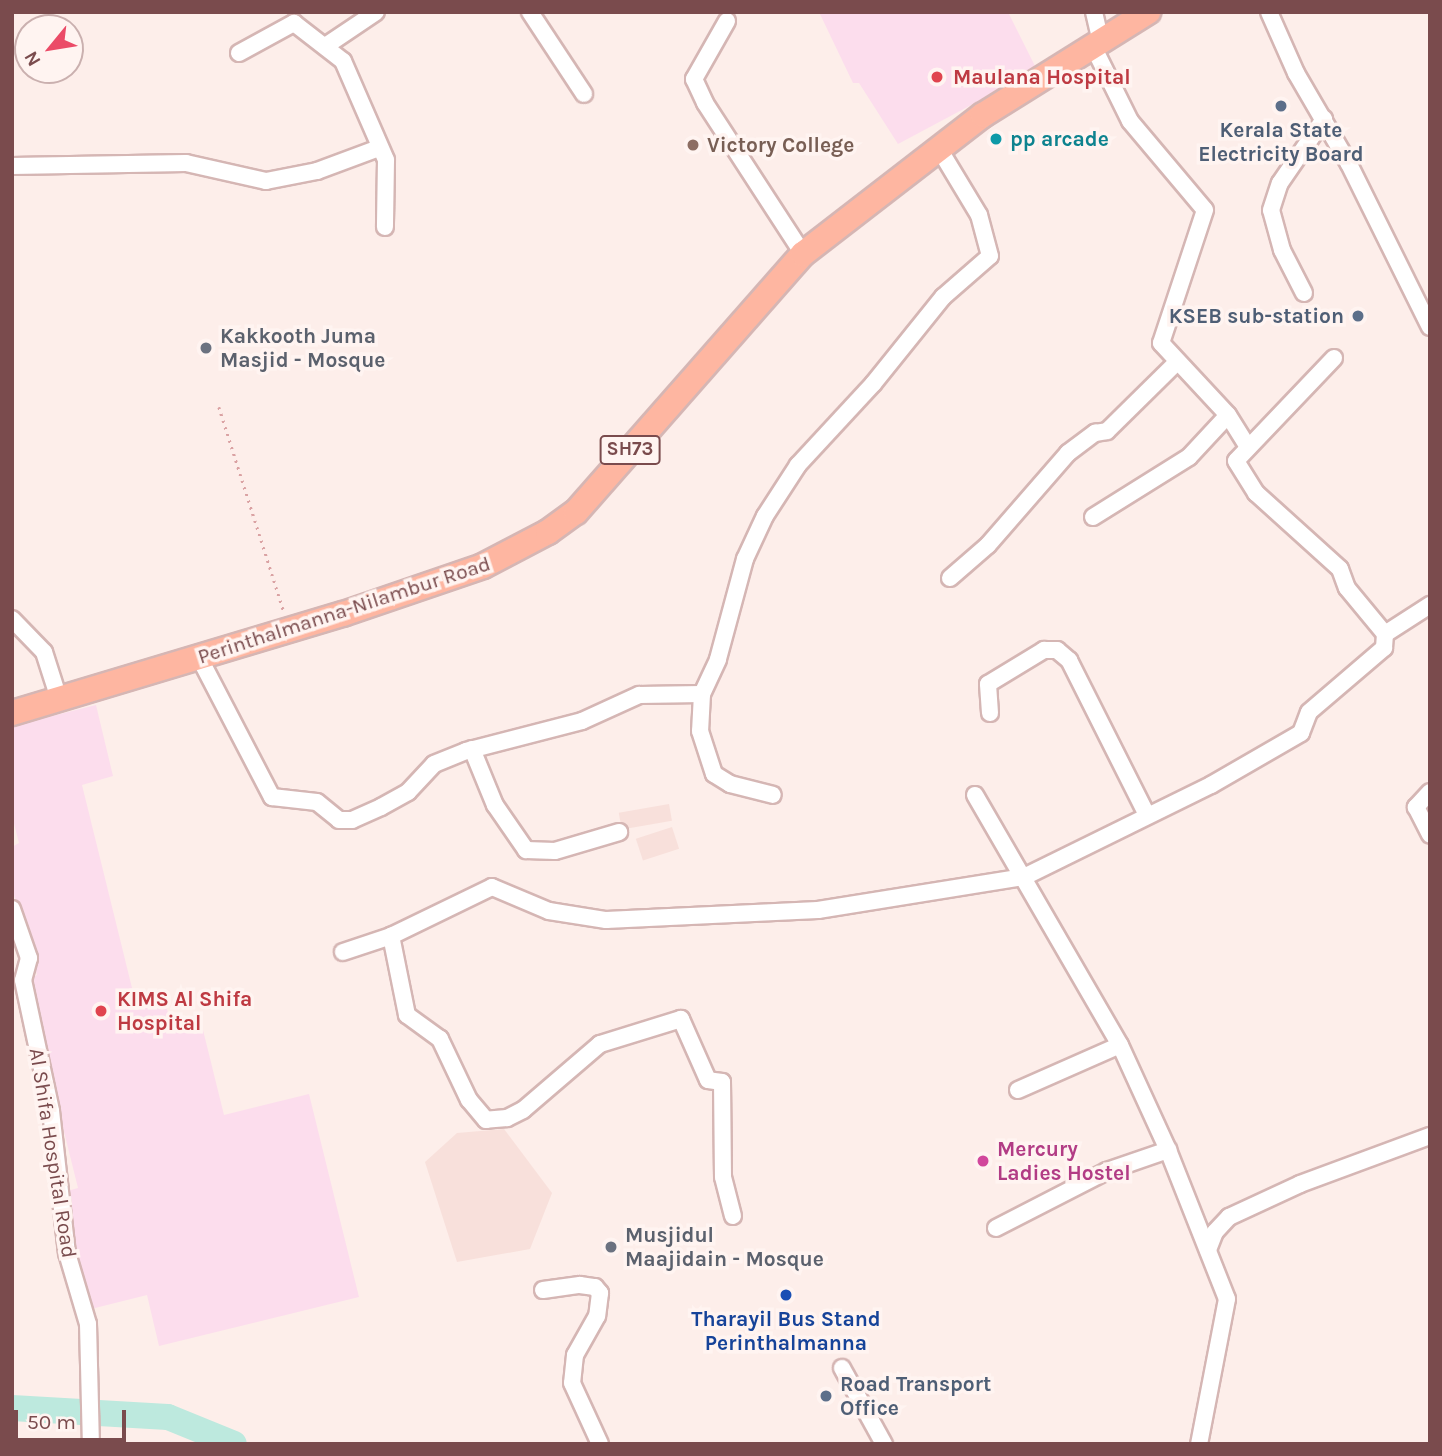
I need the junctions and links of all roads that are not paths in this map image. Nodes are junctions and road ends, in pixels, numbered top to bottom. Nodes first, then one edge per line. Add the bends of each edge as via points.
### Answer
1 (376, 12) edge
2 (530, 12) edge
3 (1094, 12) edge
4 (1148, 12) edge
5 (1269, 12) edge
6 (727, 21) dead end
7 (1096, 41) junction
8 (327, 45) junction
9 (239, 53) dead end
10 (584, 94) dead end
11 (1324, 119) junction
12 (938, 147) junction
13 (379, 148) junction
14 (12, 166) edge
15 (385, 227) dead end
16 (803, 254) junction
17 (1304, 293) dead end
18 (1430, 327) edge
19 (1334, 358) dead end
20 (1177, 362) junction
21 (1228, 415) junction
22 (1248, 447) junction
23 (1093, 517) dead end
24 (950, 578) dead end
25 (1430, 605) edge
26 (12, 619) edge
27 (1385, 634) junction
28 (199, 657) junction
29 (702, 694) junction
30 (59, 699) junction
31 (12, 713) edge
32 (990, 713) dead end
33 (472, 749) junction
34 (1430, 792) edge
35 (773, 795) dead end
36 (975, 795) dead end
37 (1147, 815) junction
38 (619, 832) dead end
39 (1430, 835) edge
40 (1024, 877) junction
41 (12, 909) edge
42 (391, 936) junction
43 (343, 952) dead end
44 (1120, 1045) junction
45 (1018, 1090) dead end
46 (1430, 1136) edge
47 (1168, 1150) junction
48 (733, 1216) dead end
49 (996, 1228) dead end
50 (1208, 1250) junction
51 (543, 1290) dead end
52 (842, 1368) dead end
53 (91, 1444) edge
54 (600, 1444) edge
55 (884, 1444) edge
56 (1199, 1444) edge

1 - 8 street
2 - 10 street
3 - 7 street
4 - 7 main road, Perinthalmanna-Nilambur Road / SH73
5 - 11 street
6 - 16 street via 694,79
7 - 12 main road, Perinthalmanna-Nilambur Road / SH73
7 - 20 street via 1130,121 1205,211 1184,284 1163,330 1161,343
8 - 9 street via 294,23
8 - 13 street via 354,80
11 - 17 street via 1280,183 1271,210 1282,250
11 - 18 street
12 - 16 main road, Perinthalmanna-Nilambur Road / SH73
12 - 29 street via 979,215 990,256 943,298 873,384 798,465 765,516 745,559 718,659
13 - 14 street via 317,172 266,181 186,163
13 - 15 street via 386,160
16 - 28 main road, Perinthalmanna-Nilambur Road / SH73 via 576,512 557,527 483,566
19 - 22 street
20 - 21 street
20 - 24 street via 1107,431 1083,439 1068,453 988,545
21 - 22 street
21 - 23 street via 1189,457
22 - 27 street via 1236,461 1239,470 1292,528 1340,569 1347,588
25 - 27 street
26 - 30 street via 44,652
27 - 37 street via 1384,648 1309,712 1301,733 1211,785
28 - 30 main road, Perinthalmanna-Nilambur Road / SH73
28 - 33 street via 272,797 317,802 339,820 364,816 408,792 434,764
29 - 33 street via 639,695 582,721
29 - 35 street via 700,732 714,774 730,784
30 - 31 main road, Perinthalmanna-Nilambur Road / SH73
32 - 37 street via 988,684 1044,650 1057,650 1069,660
33 - 38 street via 495,804 526,850 555,851
34 - 39 street via 1416,807
36 - 40 street
37 - 40 street
40 - 42 street via 818,909 627,920 549,911 492,887
40 - 44 street
41 - 53 street, Al Shifa Hospital Road via 30,958 23,980 51,1111 66,1253 88,1324
42 - 43 street
42 - 48 street via 407,1015 440,1039 469,1100 486,1120 507,1118 523,1110 600,1044 681,1019 708,1080 722,1082 723,1177
44 - 45 street
44 - 47 street
46 - 50 street via 1300,1184 1229,1217 1215,1232
47 - 49 street via 1107,1171
47 - 50 street
50 - 56 street via 1227,1299
51 - 54 street via 580,1285 595,1287 600,1293 597,1316 575,1354 572,1384
52 - 55 street

